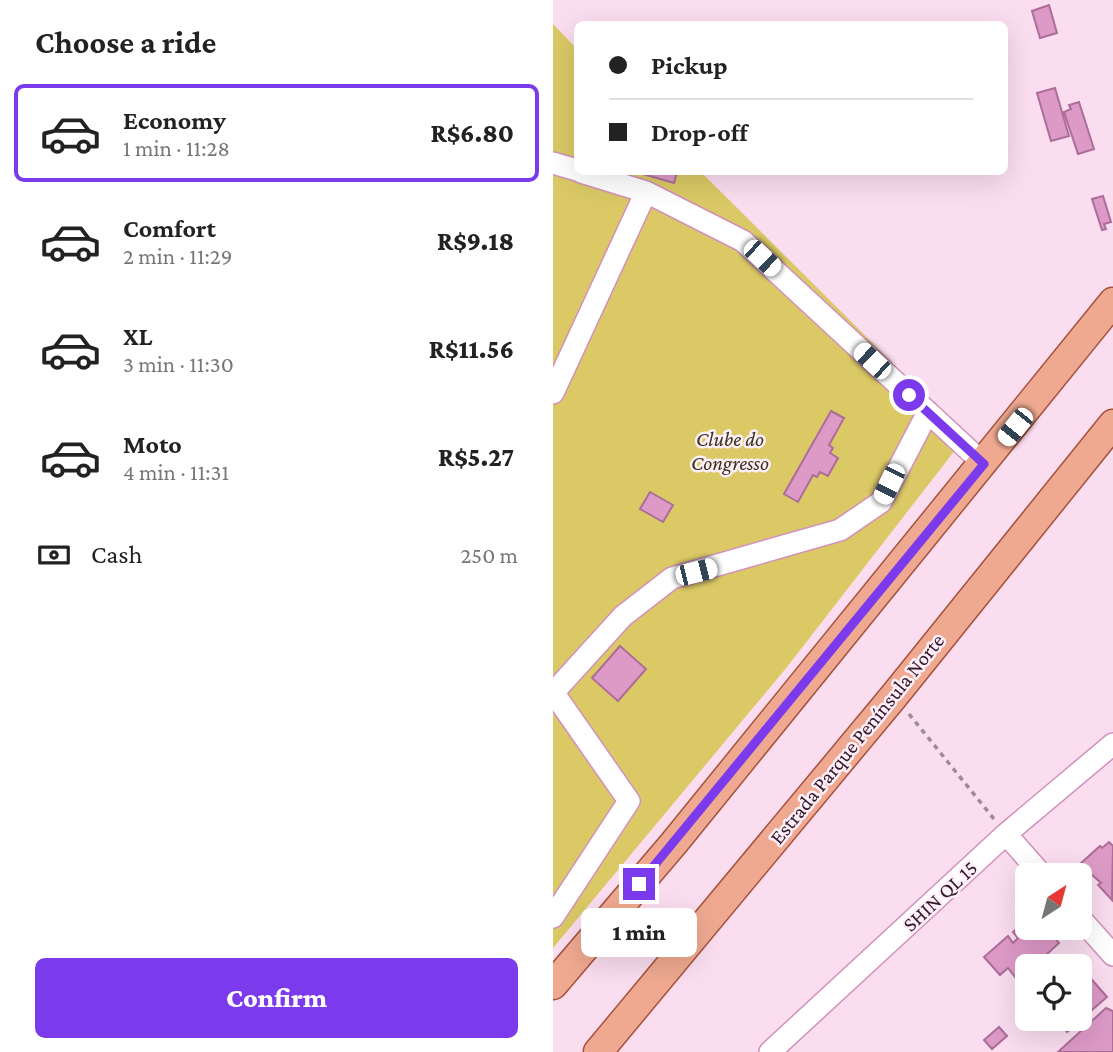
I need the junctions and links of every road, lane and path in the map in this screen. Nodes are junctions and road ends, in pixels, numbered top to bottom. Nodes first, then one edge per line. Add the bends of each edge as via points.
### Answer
1 (553, 163) edge
2 (574, 169) edge
3 (593, 175) edge
4 (646, 192) junction
5 (1113, 302) edge
6 (553, 393) edge
7 (928, 412) junction
8 (1113, 424) edge
9 (984, 464) junction
10 (553, 693) edge
11 (894, 696) junction
12 (1113, 744) edge
13 (1006, 834) junction
14 (1031, 863) edge
15 (553, 917) edge
16 (1092, 931) edge
17 (1113, 955) edge
18 (553, 985) edge
19 (780, 1049) edge
20 (598, 1052) edge

1 - 2 street
3 - 4 street
4 - 6 street
4 - 7 street via 743,241
5 - 9 main road
7 - 9 street
7 - 10 street via 881,502 840,530 672,578 622,616
8 - 11 main road, Estrada Parque Península Norte
9 - 18 main road
10 - 15 street via 629,801
11 - 13 path
11 - 20 main road, Estrada Parque Península Norte
12 - 13 street, SHIN QL 15
13 - 14 street
13 - 19 street, SHIN QL 15
16 - 17 street

